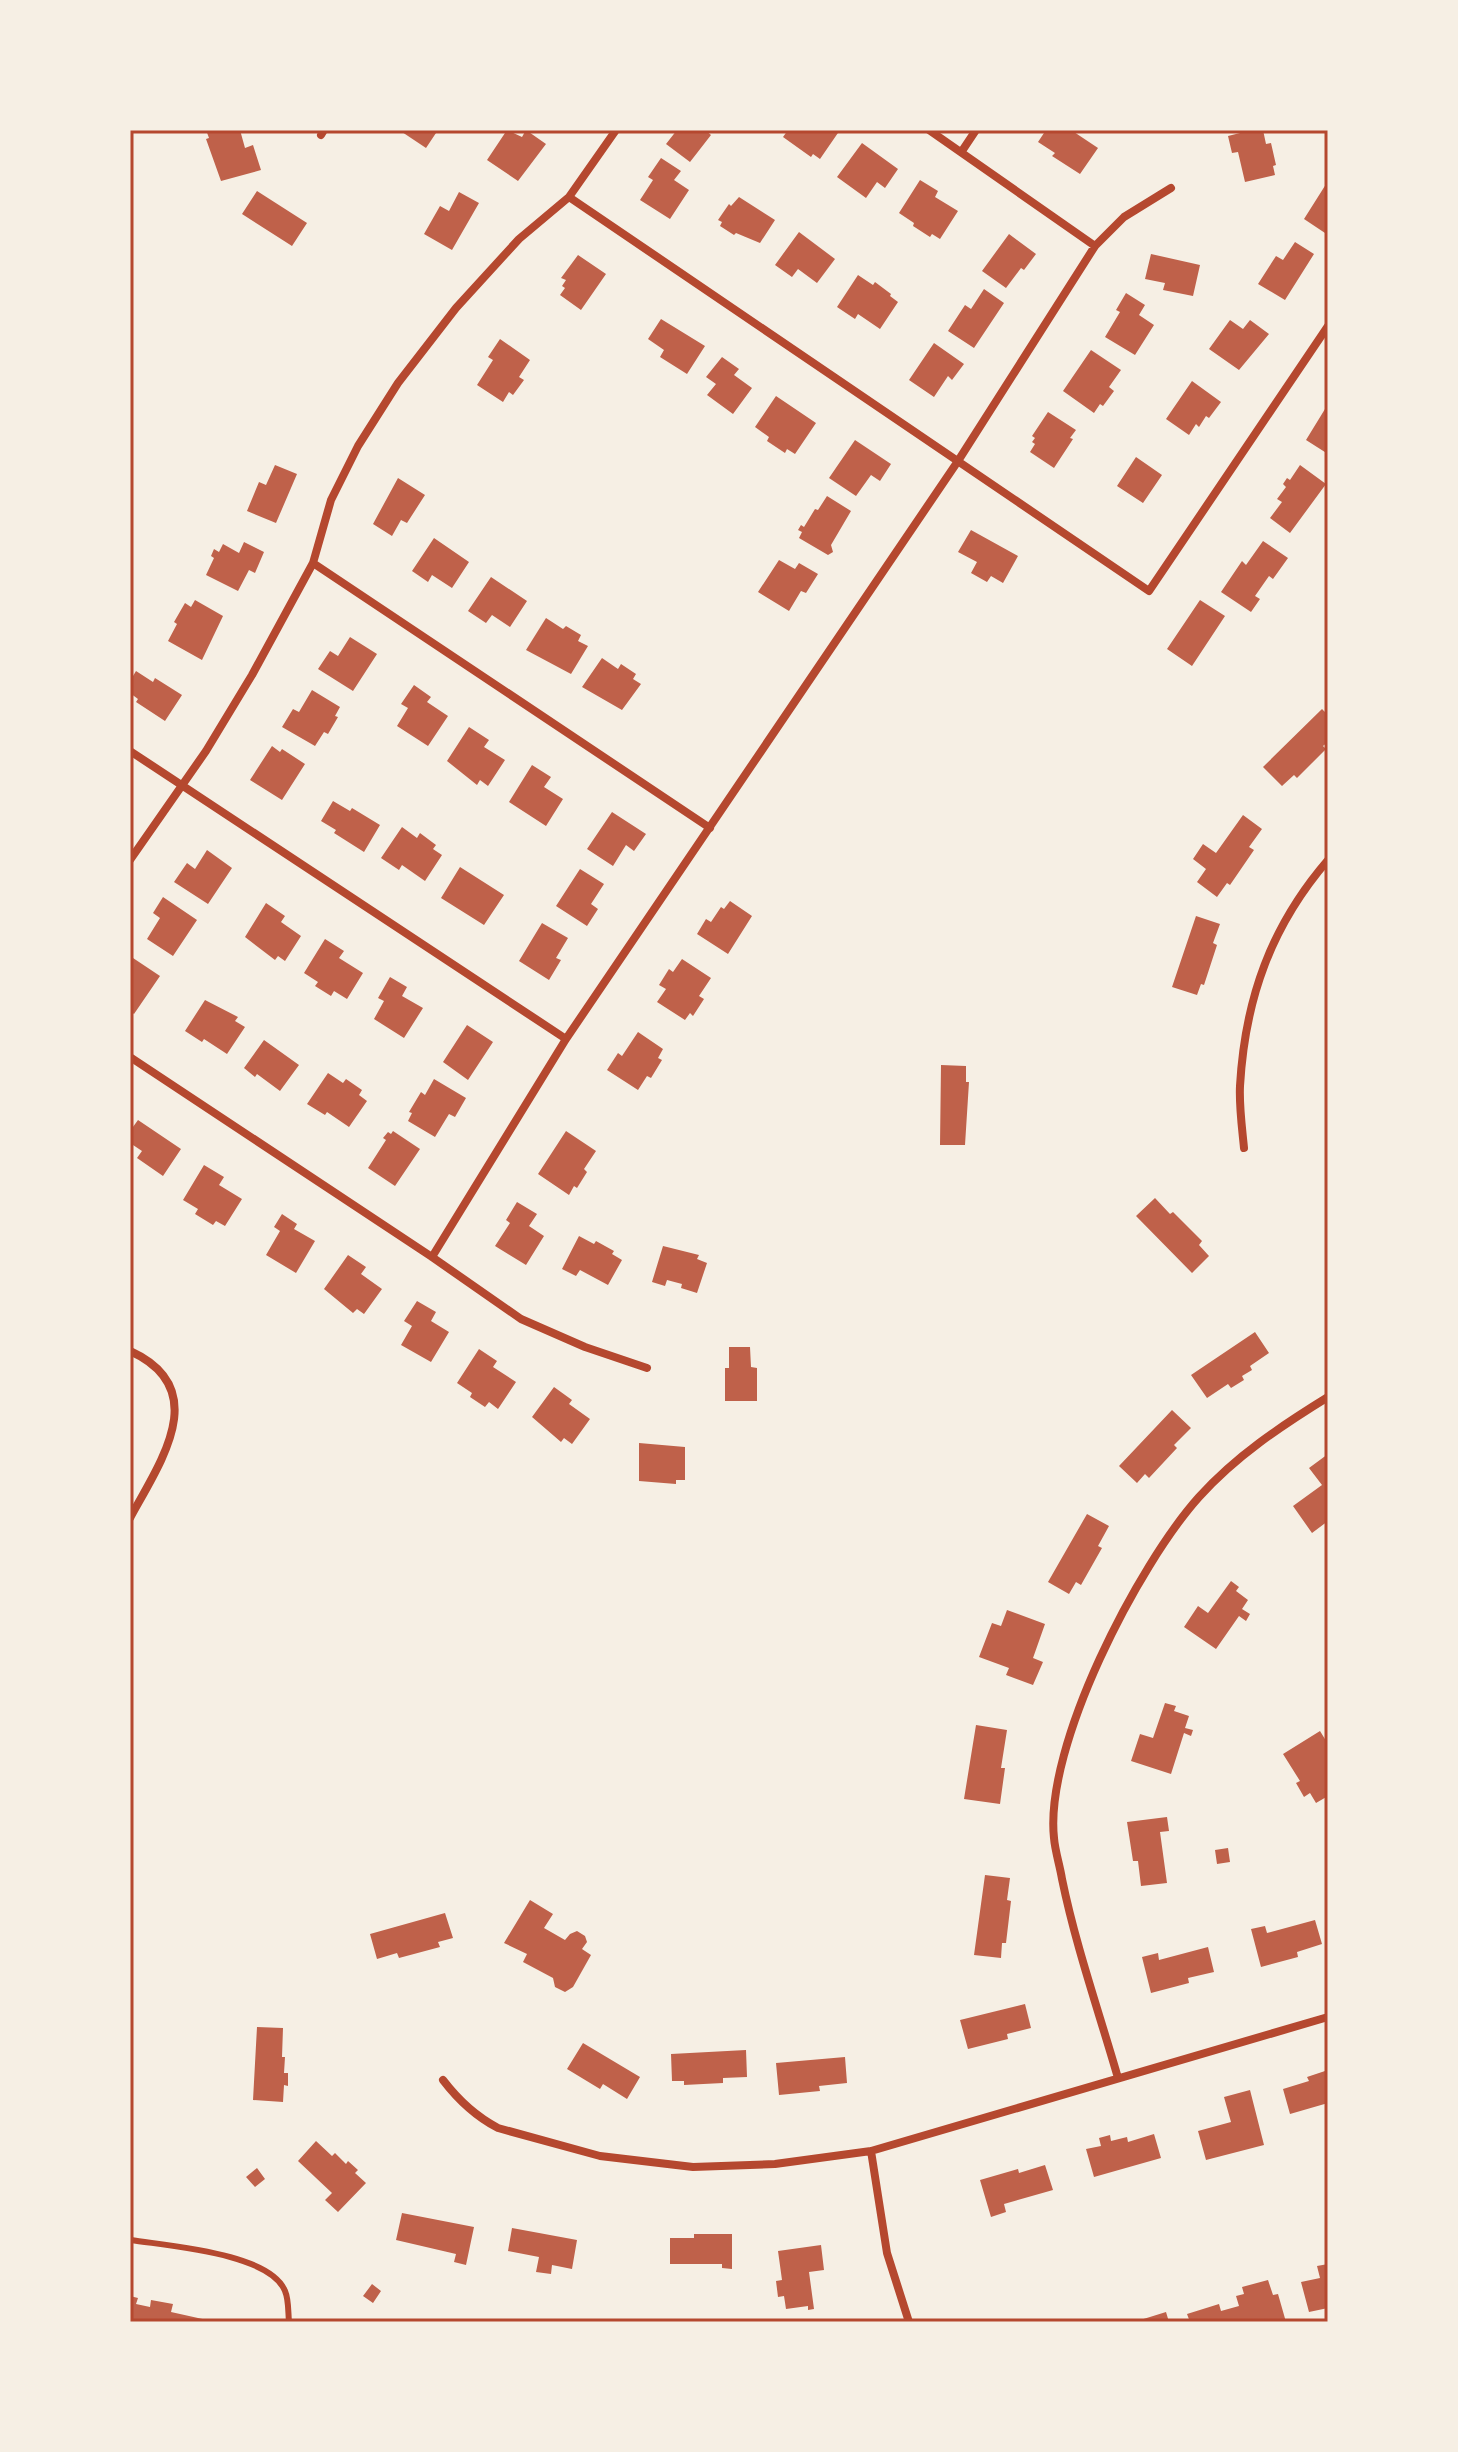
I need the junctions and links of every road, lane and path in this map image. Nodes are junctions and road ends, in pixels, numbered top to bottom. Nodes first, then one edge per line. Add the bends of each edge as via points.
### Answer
1 (616, 130) edge
2 (929, 130) edge
3 (976, 130) edge
4 (962, 151) junction
5 (1171, 188) dead end
6 (569, 197) junction
7 (1095, 246) junction
8 (1328, 326) edge
9 (958, 461) junction
10 (313, 563) junction
11 (130, 751) edge
12 (181, 785) junction
13 (710, 828) junction
14 (130, 860) edge
15 (1328, 860) edge
16 (566, 1039) junction
17 (130, 1057) edge
18 (1244, 1148) dead end
19 (432, 1257) junction
20 (130, 1351) edge
21 (647, 1368) dead end
22 (1328, 1397) edge
23 (130, 1518) edge
24 (1328, 2017) edge
25 (1118, 2078) junction
26 (443, 2080) dead end
27 (871, 2151) junction
28 (131, 2240) edge
29 (289, 2322) edge
30 (909, 2322) edge

1 - 6 street
2 - 4 street
3 - 4 street
4 - 7 street
5 - 7 street via 1124,217
6 - 9 street
6 - 10 street via 519,239 398,383 331,500
7 - 9 street
8 - 9 street via 1149,591
9 - 13 street
10 - 12 street via 252,675
10 - 13 street
11 - 12 street
12 - 14 street
12 - 16 street
13 - 16 street
15 - 18 street via 1306,886 1265,957 1248,1020 1240,1088
16 - 19 street
17 - 19 street
19 - 21 street via 521,1319
20 - 23 street via 162,1376 175,1418 167,1450
22 - 25 street via 1233,1464 1160,1548 1125,1606 1073,1727 1058,1778 1054,1836 1070,1916
24 - 25 street
25 - 27 street
26 - 27 street via 459,2101 498,2128 600,2156 693,2167 775,2164
27 - 30 street via 887,2253
28 - 29 lane via 221,2253 267,2271 285,2290

